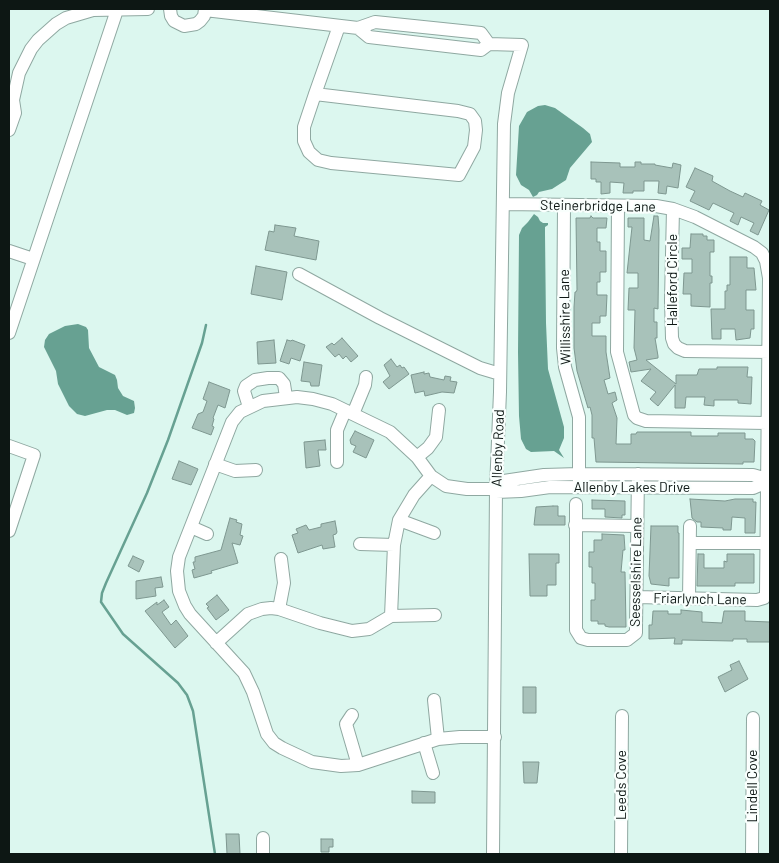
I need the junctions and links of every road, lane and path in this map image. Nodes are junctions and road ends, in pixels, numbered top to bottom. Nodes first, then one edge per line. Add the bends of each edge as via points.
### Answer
1 (148, 9) edge
2 (170, 9) edge
3 (117, 10) junction
4 (205, 10) edge
5 (338, 26) junction
6 (14, 72) edge
7 (315, 94) junction
8 (11, 102) edge
9 (9, 130) edge
10 (504, 204) junction
11 (564, 206) junction
12 (618, 206) junction
13 (673, 210) junction
14 (9, 251) edge
15 (33, 259) junction
16 (300, 274) dead end
17 (9, 333) edge
18 (769, 352) edge
19 (500, 374) junction
20 (366, 376) dead end
21 (286, 397) junction
22 (249, 407) junction
23 (439, 410) dead end
24 (349, 412) junction
25 (768, 423) junction
26 (9, 446) edge
27 (417, 457) junction
28 (337, 462) dead end
29 (215, 464) junction
30 (256, 470) dead end
31 (580, 474) junction
32 (431, 476) junction
33 (638, 481) junction
34 (767, 481) junction
35 (579, 487) junction
36 (496, 488) junction
37 (576, 504) dead end
38 (400, 520) junction
39 (575, 526) junction
40 (637, 526) junction
41 (690, 526) dead end
42 (191, 527) junction
43 (9, 530) edge
44 (434, 533) dead end
45 (207, 534) dead end
46 (690, 543) junction
47 (766, 543) junction
48 (360, 544) dead end
49 (394, 545) junction
50 (281, 559) dead end
51 (637, 597) junction
52 (689, 598) junction
53 (763, 599) joint
54 (279, 609) junction
55 (435, 615) dead end
56 (391, 616) junction
57 (216, 643) junction
58 (434, 700) dead end
59 (352, 715) dead end
60 (622, 716) dead end
61 (753, 718) dead end
62 (495, 737) junction
63 (438, 739) junction
64 (424, 743) junction
65 (358, 765) junction
66 (433, 773) dead end
67 (263, 838) dead end
68 (263, 854) edge
69 (493, 854) edge
70 (621, 854) edge
71 (752, 854) edge

1 - 3 street
2 - 4 street via 174,21 184,26 200,21
3 - 6 street via 93,10 56,24 38,40
3 - 15 street
4 - 5 street
5 - 7 street
5 - 10 street, Allenby Road via 358,28 369,37 481,50 489,44 522,45 505,110
6 - 8 street
7 - 7 street via 304,127 304,141 318,160 460,175 474,147 475,120 470,114
8 - 9 street via 15,113
10 - 11 street, Steinerbridge Lane
10 - 19 street, Allenby Road
11 - 12 street, Steinerbridge Lane
11 - 31 street, Willisshire Lane via 564,358 579,417
12 - 13 street, Steinerbridge Lane via 656,206
12 - 25 street via 617,352 634,415 652,421
13 - 18 street, Steinerbridge Lane via 695,217 763,254 768,270
13 - 18 street, Halleford Circle via 671,310 674,344 685,351
14 - 15 street
15 - 17 street
16 - 19 street via 463,360
18 - 25 street, Steinerbridge Lane
19 - 36 street, Allenby Road
20 - 24 street via 365,385
21 - 22 street
21 - 22 street via 284,384 279,378 255,380 244,391
21 - 24 street via 319,400
22 - 29 street via 232,422
23 - 27 street via 436,437
24 - 27 street via 390,432
24 - 28 street via 338,430
25 - 34 street, Steinerbridge Lane
26 - 43 street via 34,454
27 - 32 street
29 - 30 street via 235,471
29 - 42 street
31 - 33 street, Allenby Lakes Drive
31 - 35 street, Willisshire Lane
31 - 36 street, Allenby Lakes Drive via 544,474
32 - 36 street via 455,488
32 - 38 street via 414,495
33 - 34 street, Allenby Lakes Drive via 753,488
33 - 35 street, Allenby Lakes Drive
33 - 40 street, Seesselshire Lane
34 - 47 street, Steinerbridge Lane
35 - 36 street, Allenby Lakes Drive via 521,491
36 - 62 street, Allenby Road
37 - 39 street
38 - 44 street
38 - 49 street
39 - 40 street
39 - 51 street, Seesselshire Lane via 576,630 581,638 632,638 636,633
40 - 51 street, Seesselshire Lane
41 - 46 street
42 - 45 street
42 - 57 street via 177,565 179,591 187,610
46 - 47 street
46 - 52 street
47 - 53 street, Steinerbridge Lane via 766,594
48 - 49 street
49 - 56 street
50 - 54 street via 284,583
51 - 52 street, Friarlynch Lane
52 - 53 street, Friarlynch Lane
54 - 56 street via 352,631 369,629
54 - 57 street via 262,608 248,614
55 - 56 street
57 - 65 street via 249,681 264,728 274,743 312,762
58 - 63 street
59 - 65 street via 346,724
60 - 70 street, Leeds Cove
61 - 71 street, Lindell Cove
62 - 63 street
62 - 69 street, Allenby Road
63 - 64 street
64 - 65 street
64 - 66 street
67 - 68 street

